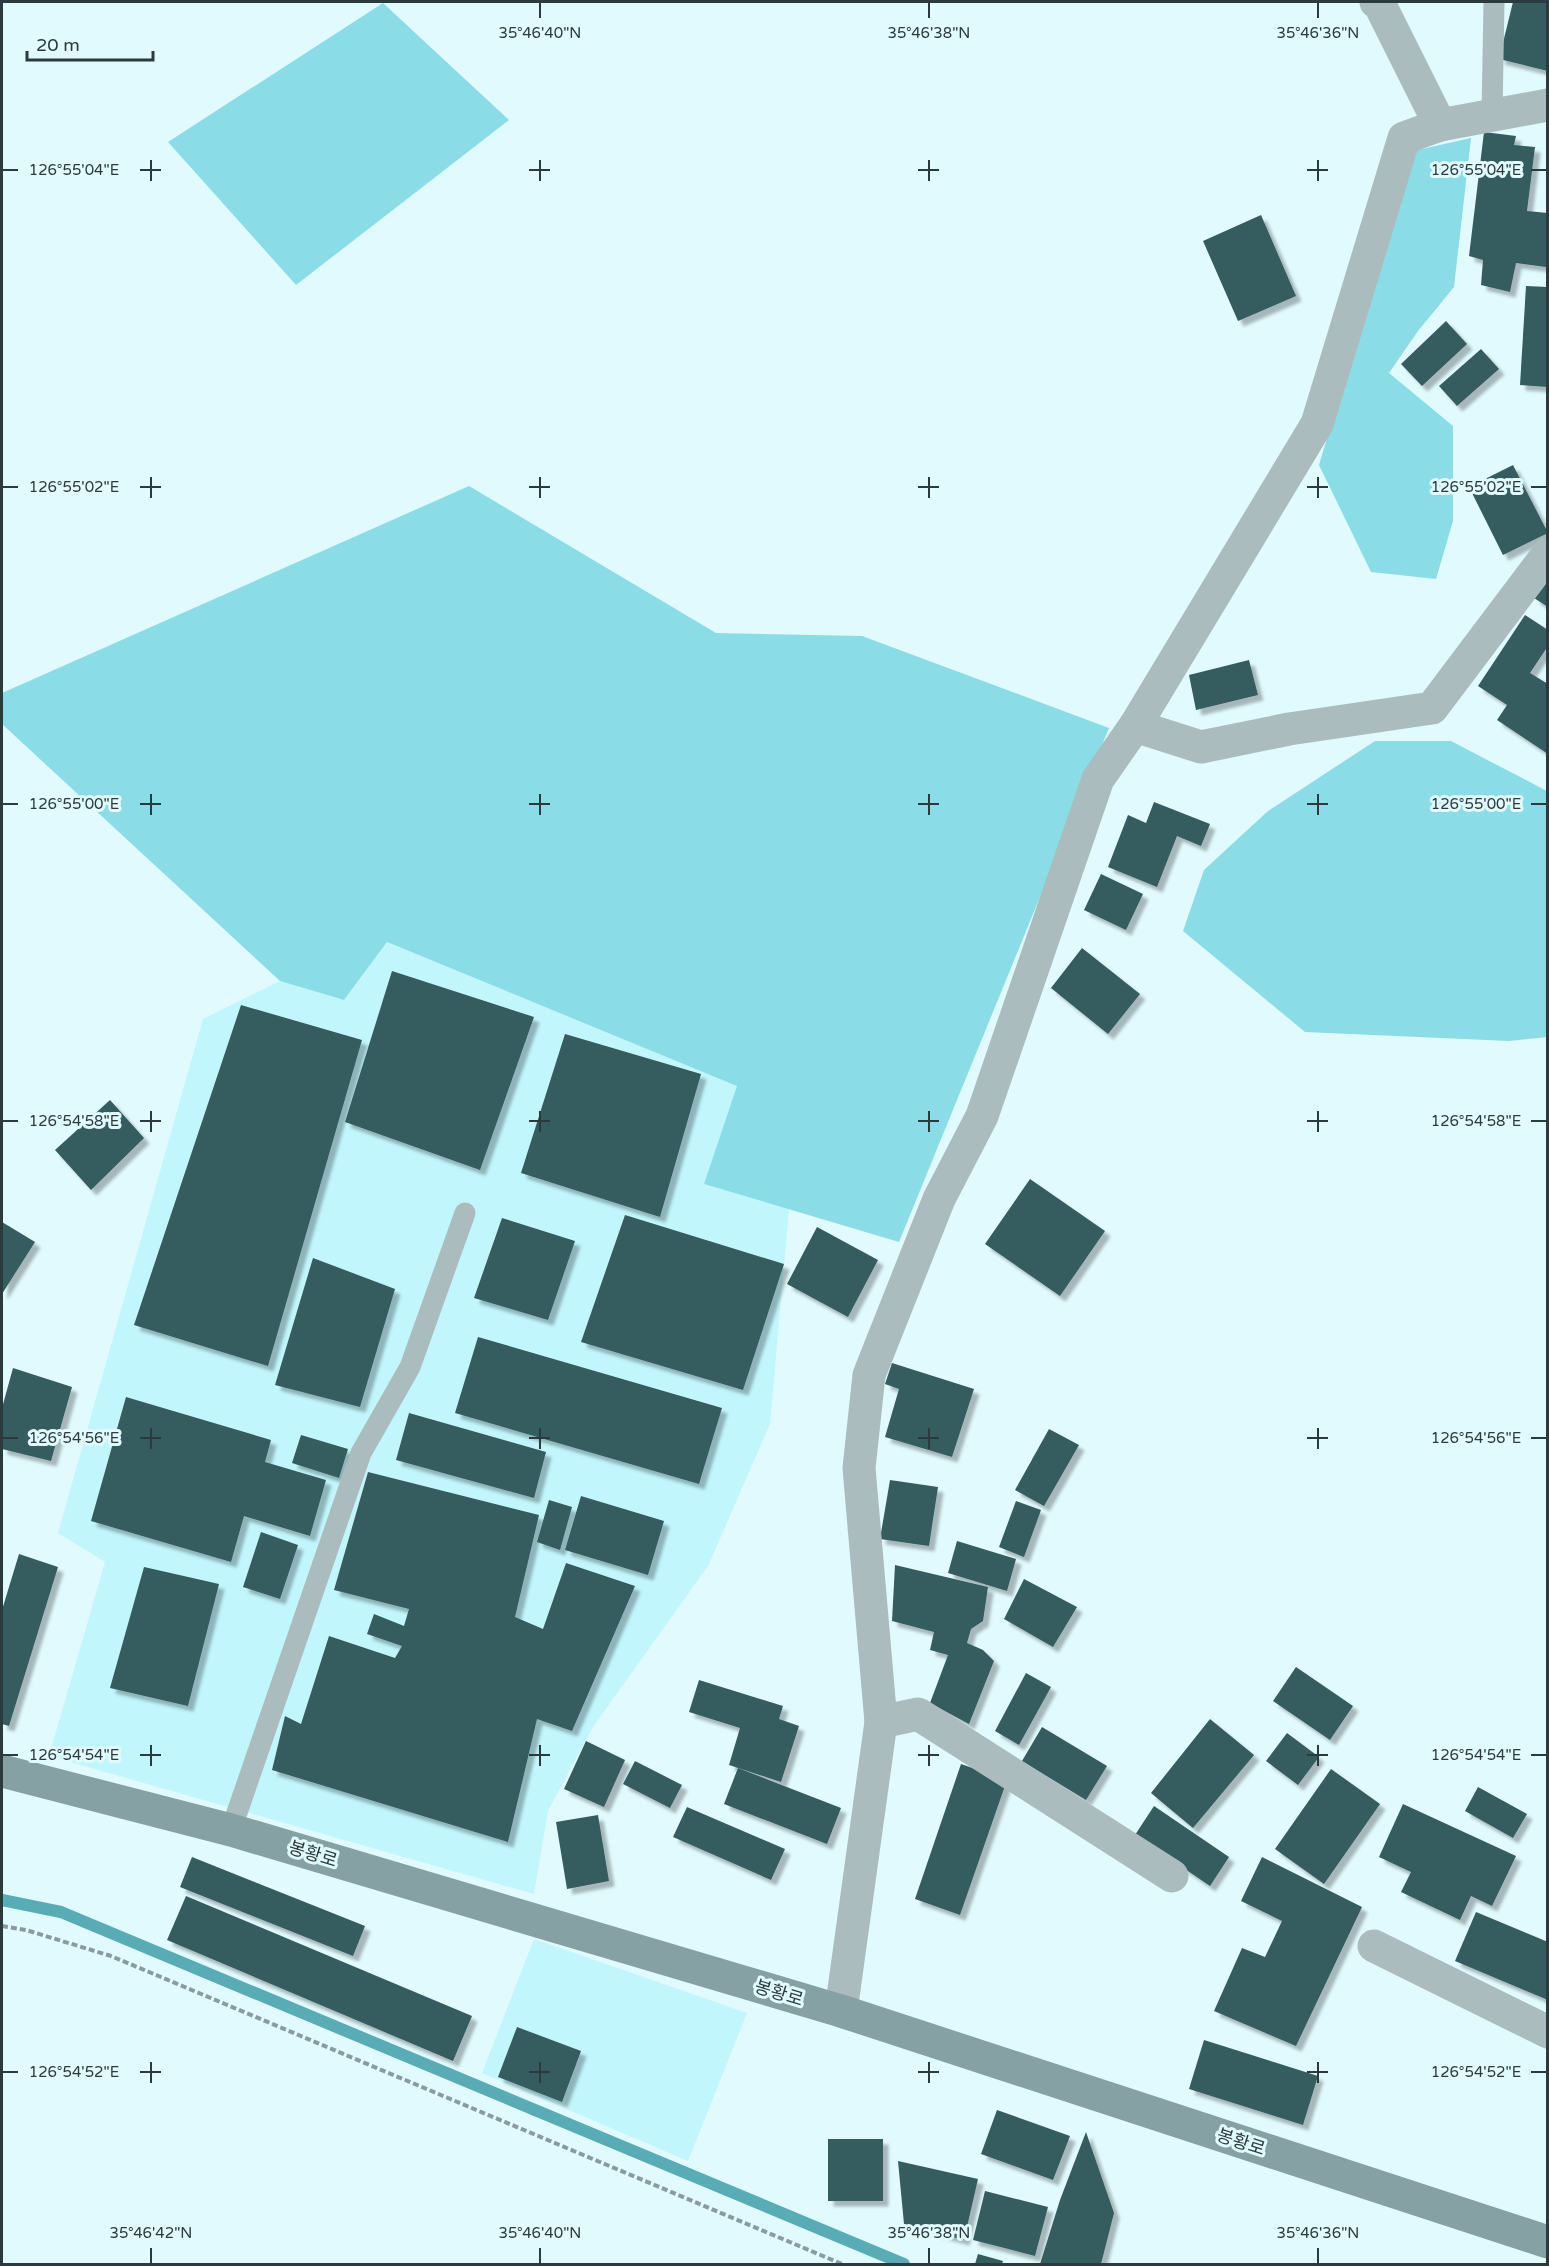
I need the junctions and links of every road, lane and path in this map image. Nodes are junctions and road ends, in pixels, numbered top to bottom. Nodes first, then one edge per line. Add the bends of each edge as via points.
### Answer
1 (1376, 2) edge
2 (1494, 2) edge
3 (1548, 105) edge
4 (1492, 114) junction
5 (1440, 125) junction
6 (1548, 554) edge
7 (1135, 726) junction
8 (465, 1213) dead end
9 (881, 1722) junction
10 (2, 1771) edge
11 (231, 1830) junction
12 (1172, 1876) dead end
13 (2, 1926) edge
14 (1374, 1946) dead end
15 (841, 2011) junction
16 (1548, 2032) edge
17 (1548, 2242) edge
18 (842, 2265) edge

1 - 5 street
2 - 4 lane
3 - 4 street
4 - 5 street
5 - 7 street via 1404,138 1317,424
6 - 7 street via 1432,708 1289,729 1201,747
7 - 9 street via 1098,780 982,1116 939,1199 868,1375 860,1468
8 - 11 lane via 410,1367 361,1453
9 - 12 street via 918,1714
9 - 15 street
10 - 11 main road, 봉황로
11 - 15 main road, 봉황로
13 - 18 path via 111,1956
14 - 16 street
15 - 17 main road, 봉황로

